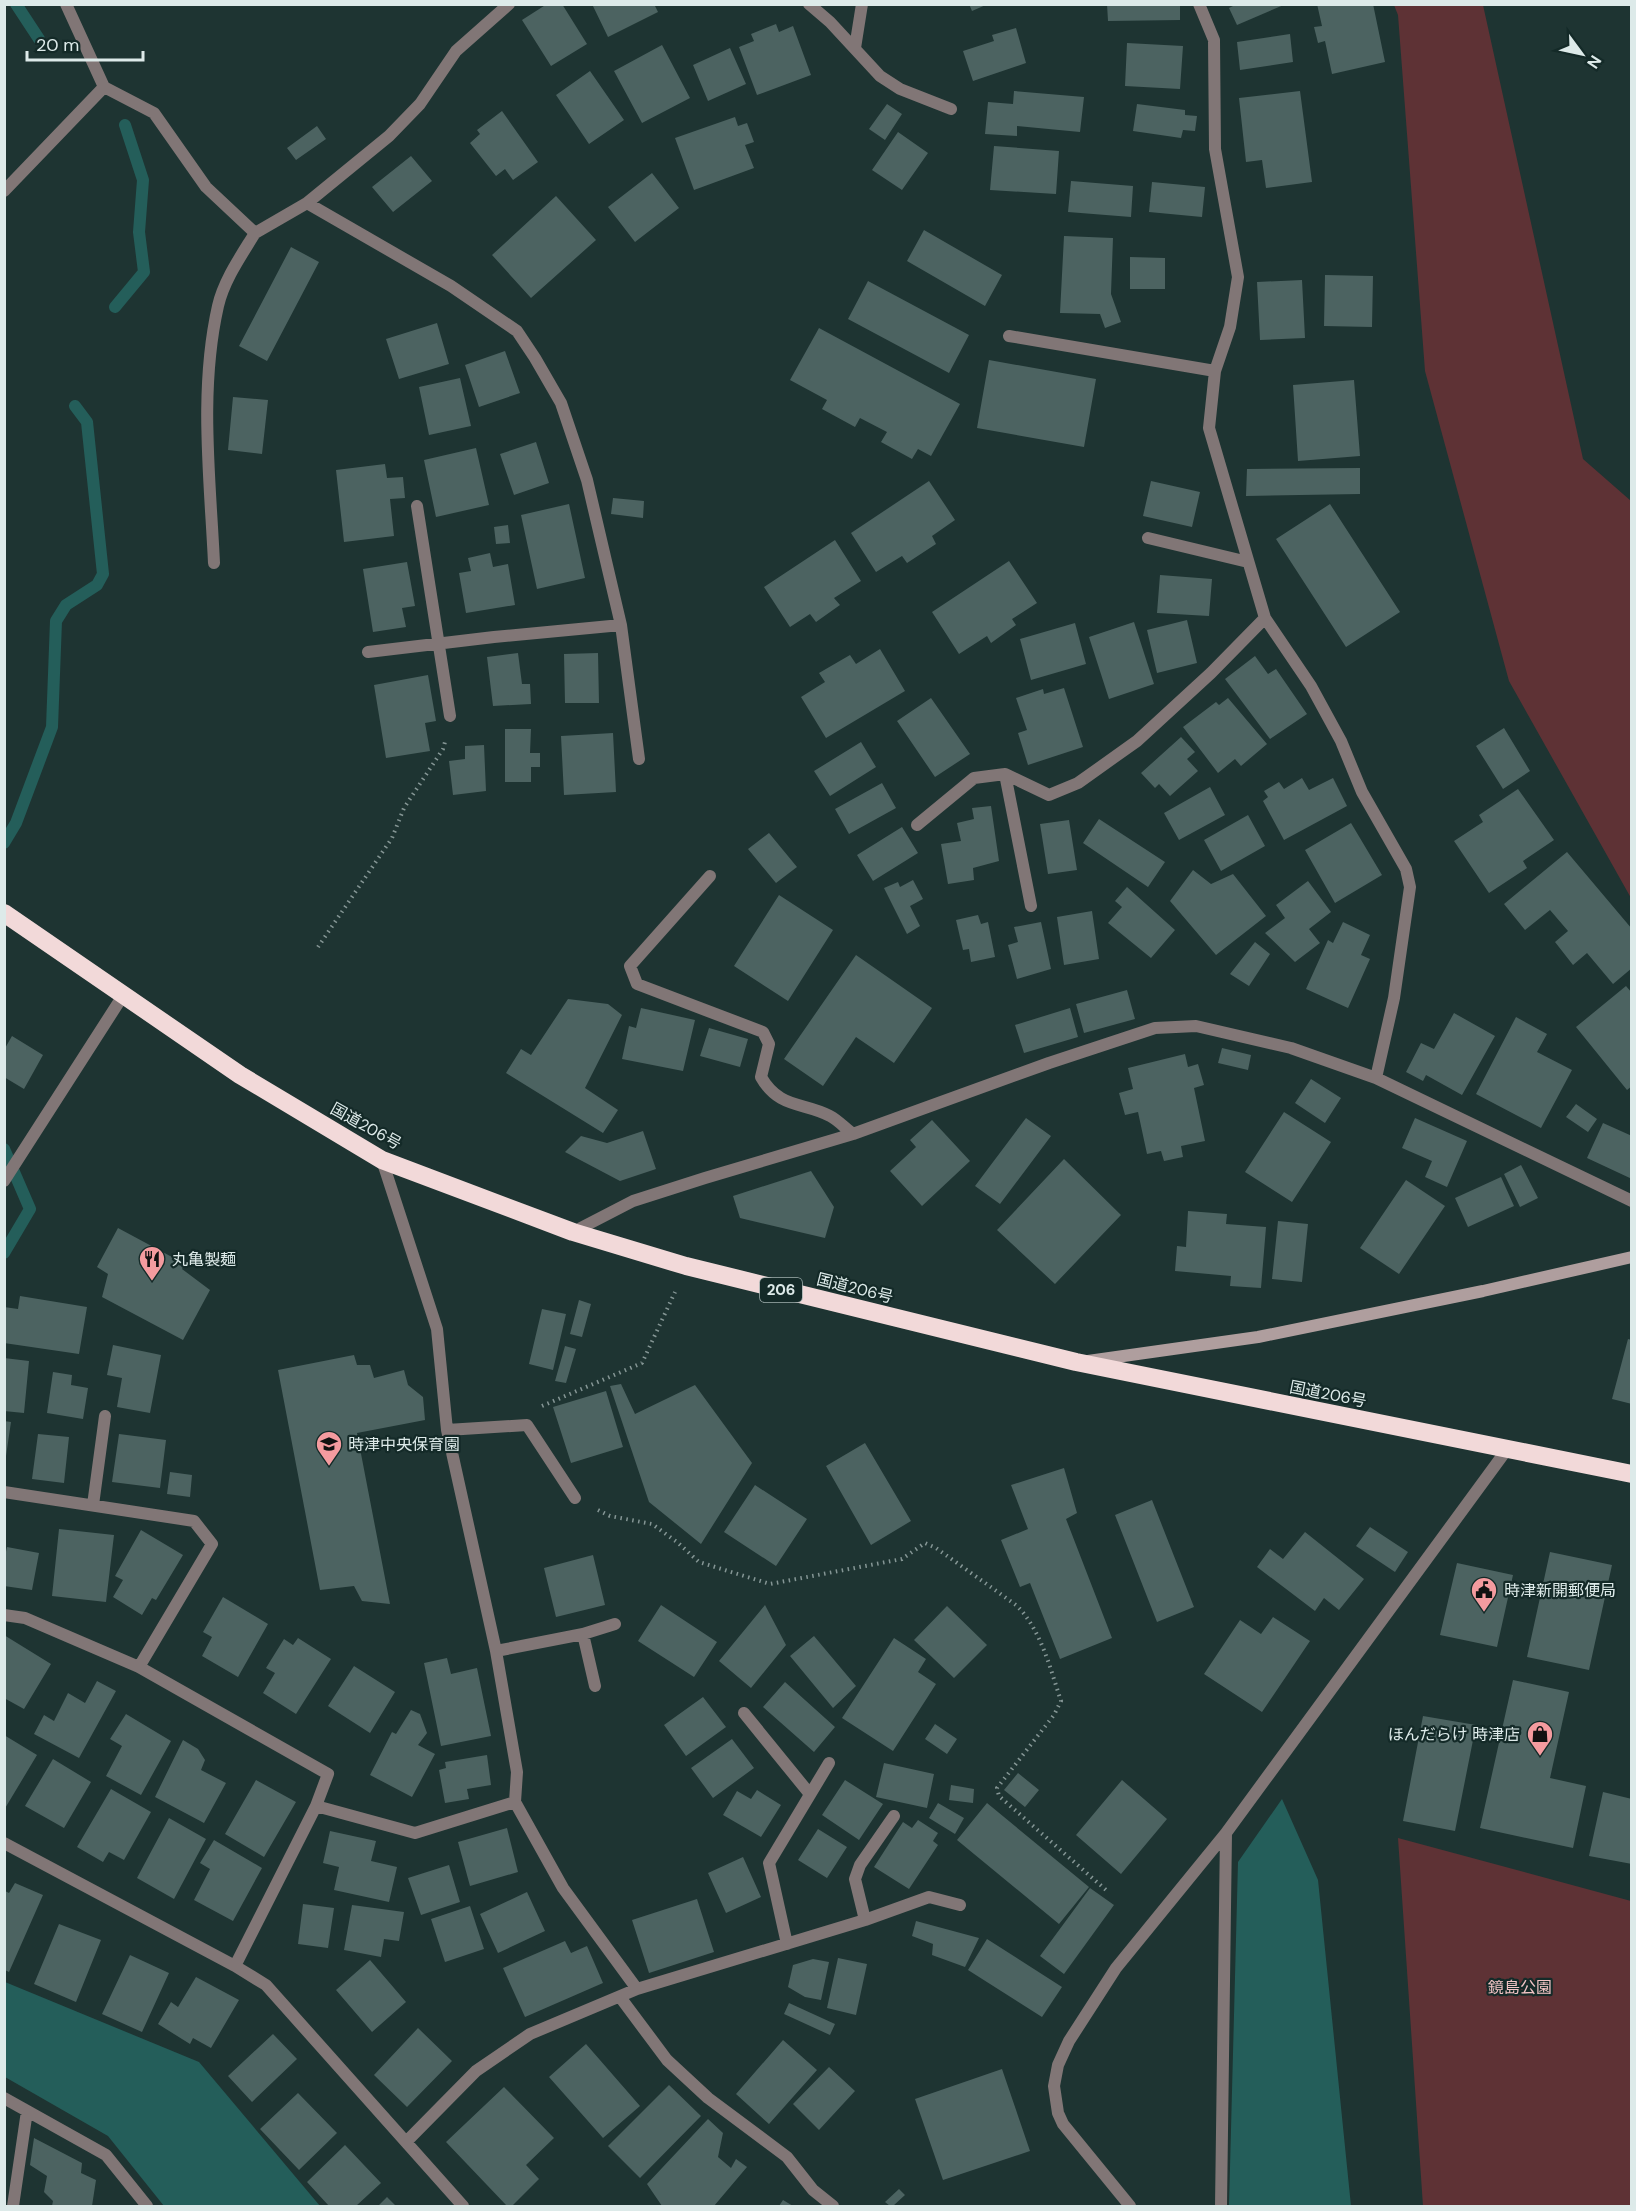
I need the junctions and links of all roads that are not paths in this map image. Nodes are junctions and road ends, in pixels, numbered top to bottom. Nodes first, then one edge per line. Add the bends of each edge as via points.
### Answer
1 (66, 4) edge
2 (509, 4) edge
3 (809, 4) edge
4 (862, 4) edge
5 (1199, 4) edge
6 (855, 48) junction
7 (104, 87) junction
8 (951, 109) dead end
9 (4, 191) edge
10 (307, 203) junction
11 (255, 232) junction
12 (1009, 336) dead end
13 (1215, 371) junction
14 (417, 506) dead end
15 (1148, 538) dead end
16 (1248, 562) junction
17 (214, 563) dead end
18 (1265, 618) junction
19 (621, 625) junction
20 (439, 644) junction
21 (368, 652) dead end
22 (450, 716) road end
23 (639, 759) dead end
24 (1005, 774) junction
25 (916, 825) dead end
26 (710, 876) dead end
27 (1031, 906) dead end
28 (4, 913) edge
29 (124, 994) junction
30 (1376, 1078) junction
31 (853, 1134) junction
32 (382, 1160) junction
33 (4, 1181) edge
34 (1632, 1201) edge
35 (573, 1232) junction
36 (1632, 1257) edge
37 (1076, 1362) junction
38 (105, 1416) dead end
39 (447, 1430) junction
40 (1508, 1448) junction
41 (1632, 1474) edge
42 (4, 1492) edge
43 (575, 1498) road end
44 (93, 1505) junction
45 (4, 1615) edge
46 (615, 1624) dead end
47 (583, 1634) junction
48 (496, 1651) junction
49 (139, 1667) junction
50 (596, 1686) dead end
51 (744, 1713) dead end
52 (829, 1763) dead end
53 (809, 1793) junction
54 (515, 1802) junction
55 (316, 1806) junction
56 (894, 1816) dead end
57 (1226, 1833) junction
58 (4, 1843) edge
59 (960, 1905) dead end
60 (865, 1920) junction
61 (787, 1944) junction
62 (236, 1966) junction
63 (637, 1989) junction
64 (620, 1997) junction
65 (4, 2098) edge
66 (27, 2111) junction
67 (406, 2142) junction
68 (13, 2206) edge
69 (147, 2206) edge
70 (463, 2206) edge
71 (833, 2206) edge
72 (1130, 2206) edge
73 (1221, 2206) edge

1 - 7 street
2 - 10 street via 456,51 420,104 389,136
3 - 6 street
4 - 6 street
5 - 13 street via 1214,40 1215,149 1238,277 1230,327
6 - 8 street via 880,76 900,89
7 - 9 street
7 - 11 street via 154,113 206,187
10 - 11 street
10 - 19 street via 452,286 517,331 561,403 586,480
11 - 17 street via 232,271 219,305 212,348 206,410
12 - 13 street
13 - 16 street via 1209,428
14 - 20 street
15 - 16 street
16 - 18 street
18 - 24 street via 1137,741 1078,783 1049,795
18 - 30 street via 1311,686 1341,741 1362,792 1406,869 1410,887 1394,998
19 - 20 street
19 - 23 street
20 - 21 street
20 - 22 street
24 - 25 street via 974,778
24 - 27 street
26 - 31 street via 630,966 637,984 763,1032 769,1044 761,1077 765,1086 792,1105 830,1116
28 - 29 highway, 国道206号 / 206
29 - 32 highway, 国道206号 / 206 via 240,1075
29 - 33 street
30 - 31 street via 1291,1048 1196,1026 1155,1028
30 - 34 street
31 - 35 street via 633,1201
32 - 35 highway, 国道206号 / 206
32 - 39 street via 437,1329
35 - 37 highway, 国道206号 / 206 via 686,1266
36 - 37 street via 1258,1337
37 - 40 highway, 国道206号 / 206
38 - 44 street
39 - 43 street via 527,1425
39 - 48 street
40 - 41 highway, 国道206号 / 206
40 - 57 street
42 - 44 street
44 - 49 street via 194,1521 212,1544
45 - 49 street via 25,1618
46 - 47 street
47 - 48 street
47 - 50 street
48 - 54 street via 517,1772
49 - 55 street via 328,1774
51 - 53 street
52 - 53 street
53 - 61 street via 769,1863
54 - 55 street via 415,1833
54 - 63 street via 563,1888
55 - 62 street
56 - 60 street via 860,1865 855,1879
57 - 72 street via 1116,1968 1058,2065 1054,2086 1063,2124
57 - 73 street
58 - 62 street
59 - 60 street via 929,1897
60 - 61 street
61 - 63 street
62 - 67 street via 266,1985
63 - 64 street
64 - 67 street via 530,2034 476,2071
64 - 71 street via 668,2060 708,2098 787,2157 813,2190
65 - 66 street
66 - 68 street
66 - 69 street via 106,2156
67 - 70 street

